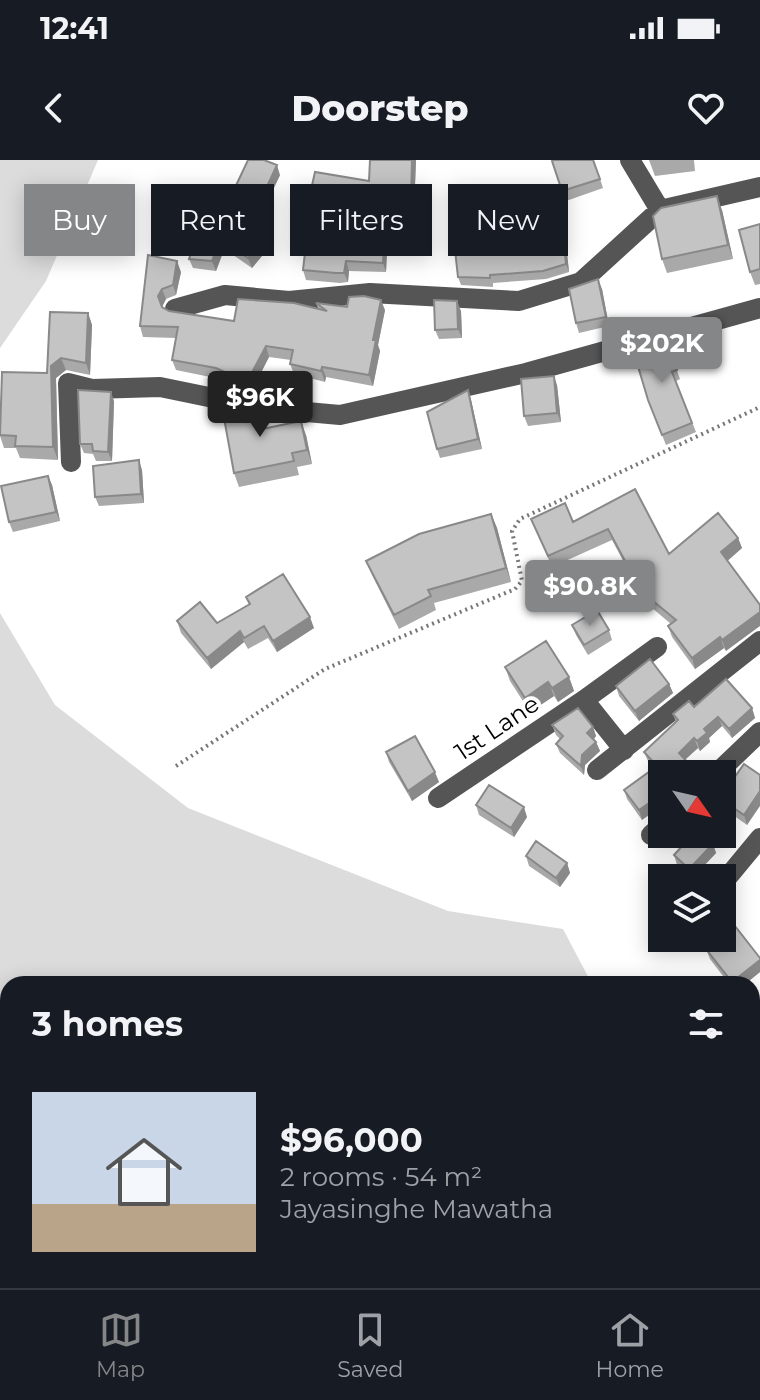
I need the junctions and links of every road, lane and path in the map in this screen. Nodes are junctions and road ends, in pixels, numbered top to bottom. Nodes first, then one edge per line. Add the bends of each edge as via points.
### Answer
1 (630, 160) edge
2 (760, 187) edge
3 (660, 210) junction
4 (760, 308) edge
5 (175, 309) edge
6 (760, 407) edge
7 (71, 462) dead end
8 (760, 641) edge
9 (657, 647) dead end
10 (584, 700) junction
11 (760, 732) edge
12 (624, 750) junction
13 (731, 760) edge
14 (176, 766) dead end
15 (597, 770) dead end
16 (438, 798) dead end
17 (760, 838) edge
18 (736, 867) edge

1 - 3 street
2 - 3 street
3 - 5 street via 581,282 519,301 370,293 289,301 225,295
4 - 7 street via 526,373 340,415 262,408 160,387 92,389 68,383
6 - 14 path via 520,519 512,531 522,581 515,589 325,669
8 - 12 street
9 - 10 street, 1st Lane
10 - 12 street
10 - 16 street, 1st Lane
11 - 13 street
12 - 15 street
17 - 18 street

